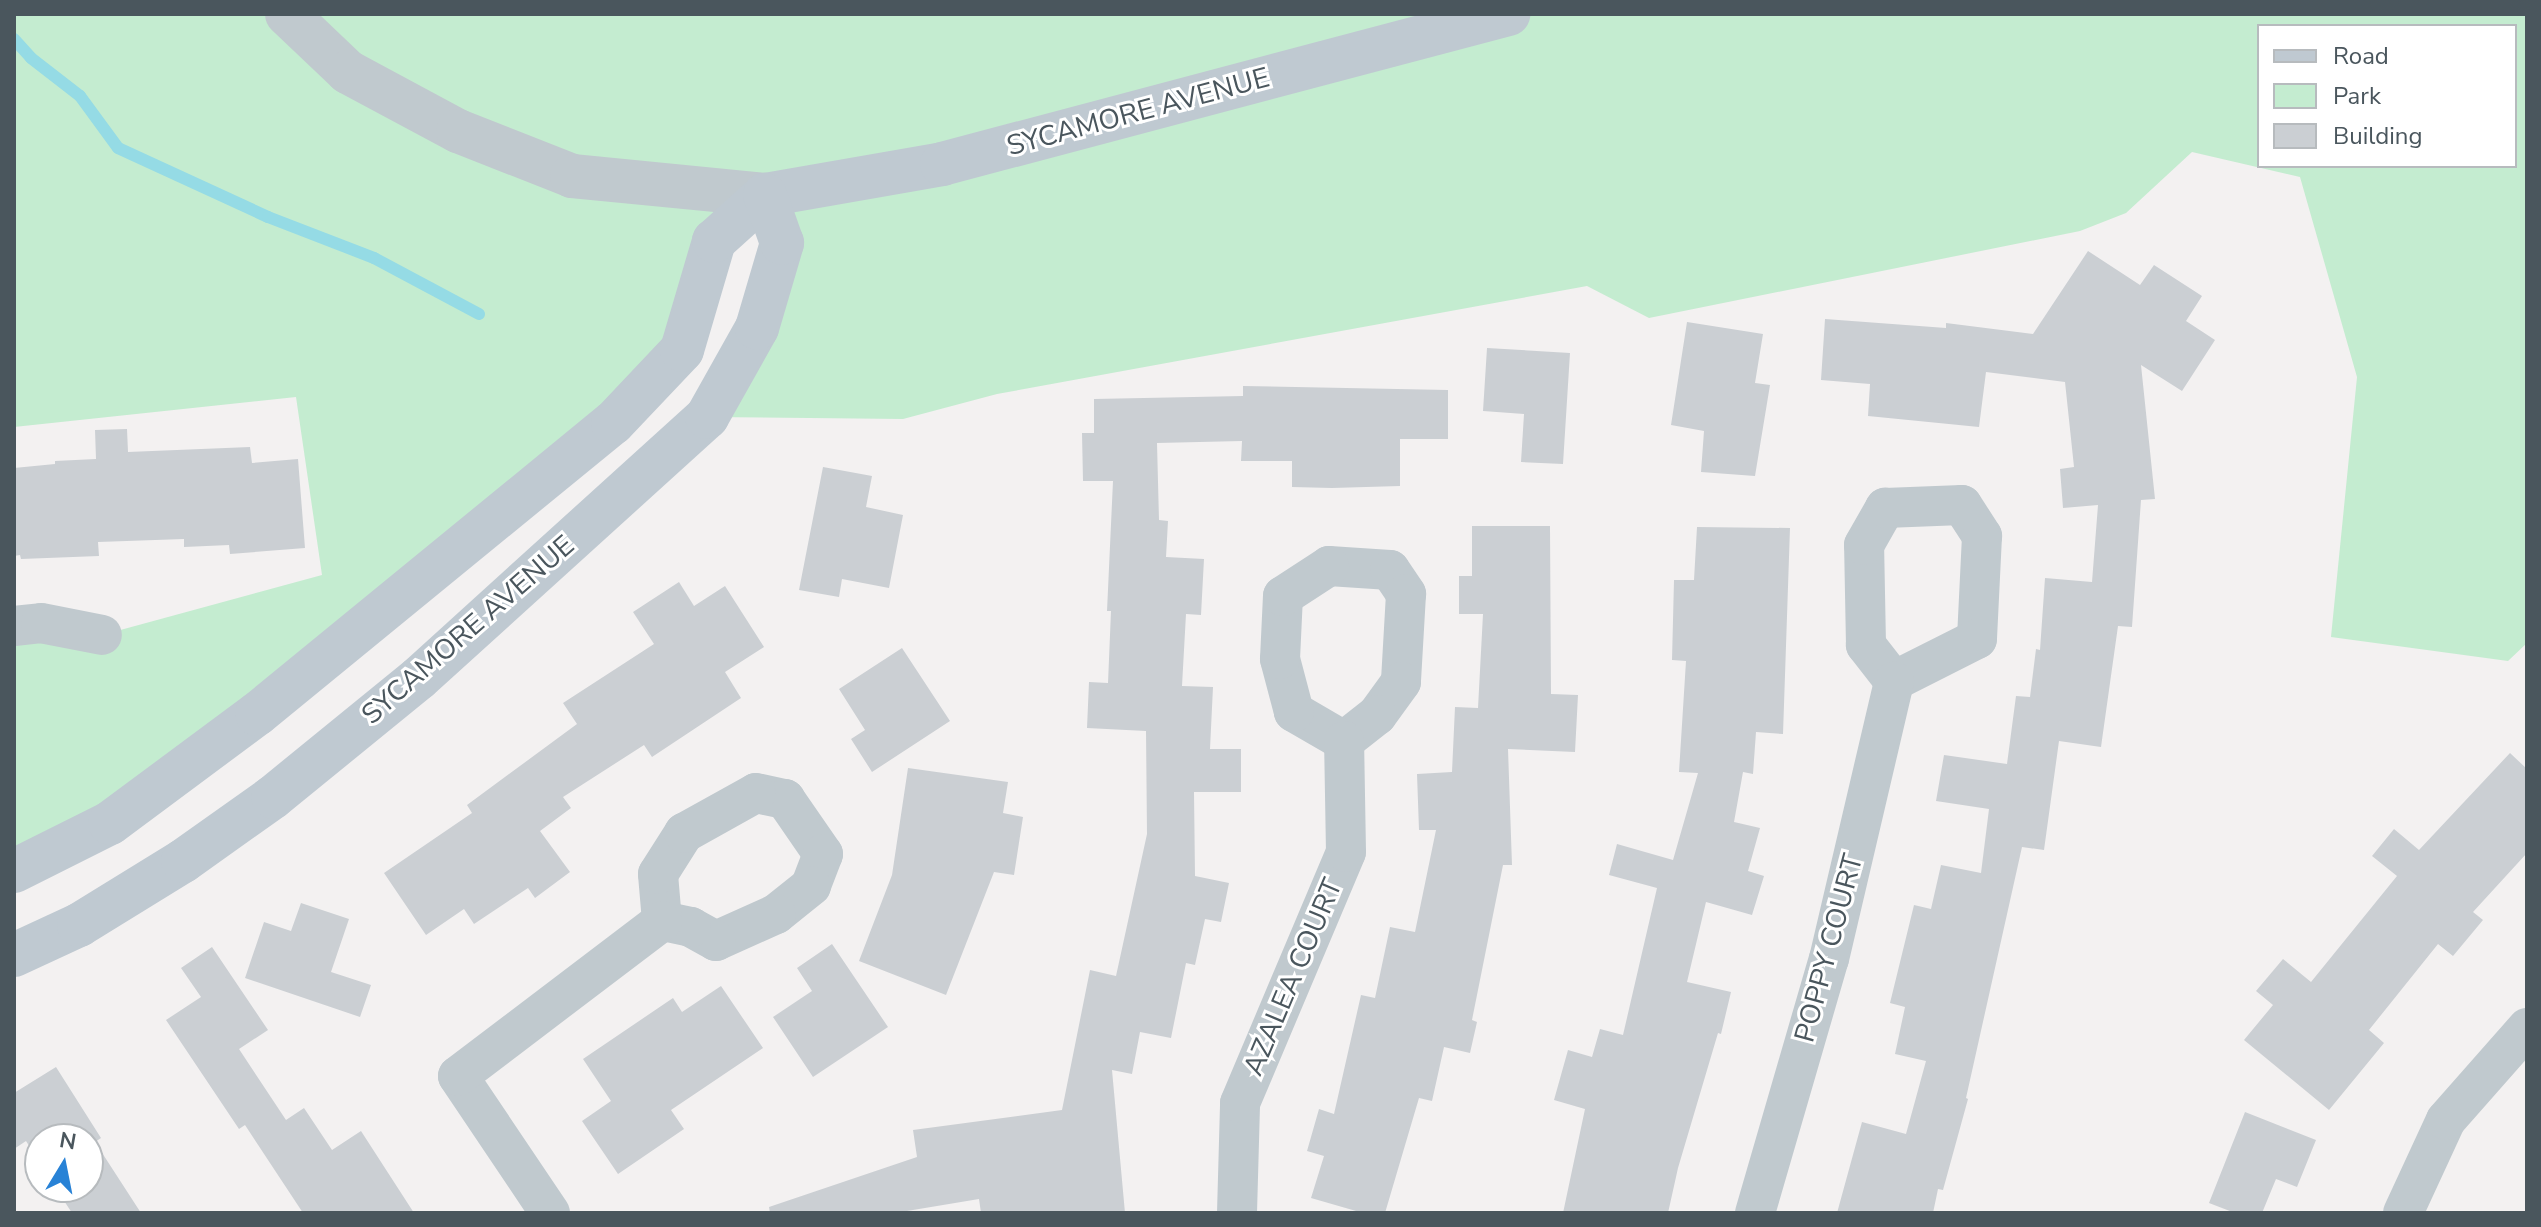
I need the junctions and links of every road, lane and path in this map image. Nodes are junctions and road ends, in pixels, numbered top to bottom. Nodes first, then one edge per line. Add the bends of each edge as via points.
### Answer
1 (287, 14) edge
2 (1508, 14) edge
3 (765, 195) junction
4 (14, 626) edge
5 (102, 635) dead end
6 (1894, 681) dead end
7 (1344, 741) dead end
8 (14, 871) edge
9 (662, 921) dead end
10 (14, 955) edge
11 (2527, 1028) edge
12 (550, 1213) edge
13 (1237, 1213) edge
14 (1755, 1213) edge
15 (2403, 1213) edge

1 - 3 street via 348,72 458,131 572,176
2 - 3 main road, SYCAMORE AVENUE via 942,164
3 - 8 main road via 714,241 682,350 613,423 257,714 110,823
3 - 10 main road, SYCAMORE AVENUE via 782,243 757,328 707,417 419,678 273,797 79,925
4 - 5 street via 41,623
6 - 14 street, POPPY COURT via 1829,959
7 - 13 street, AZALEA COURT via 1346,852 1240,1103
9 - 12 street via 458,1076
11 - 15 street via 2446,1120

